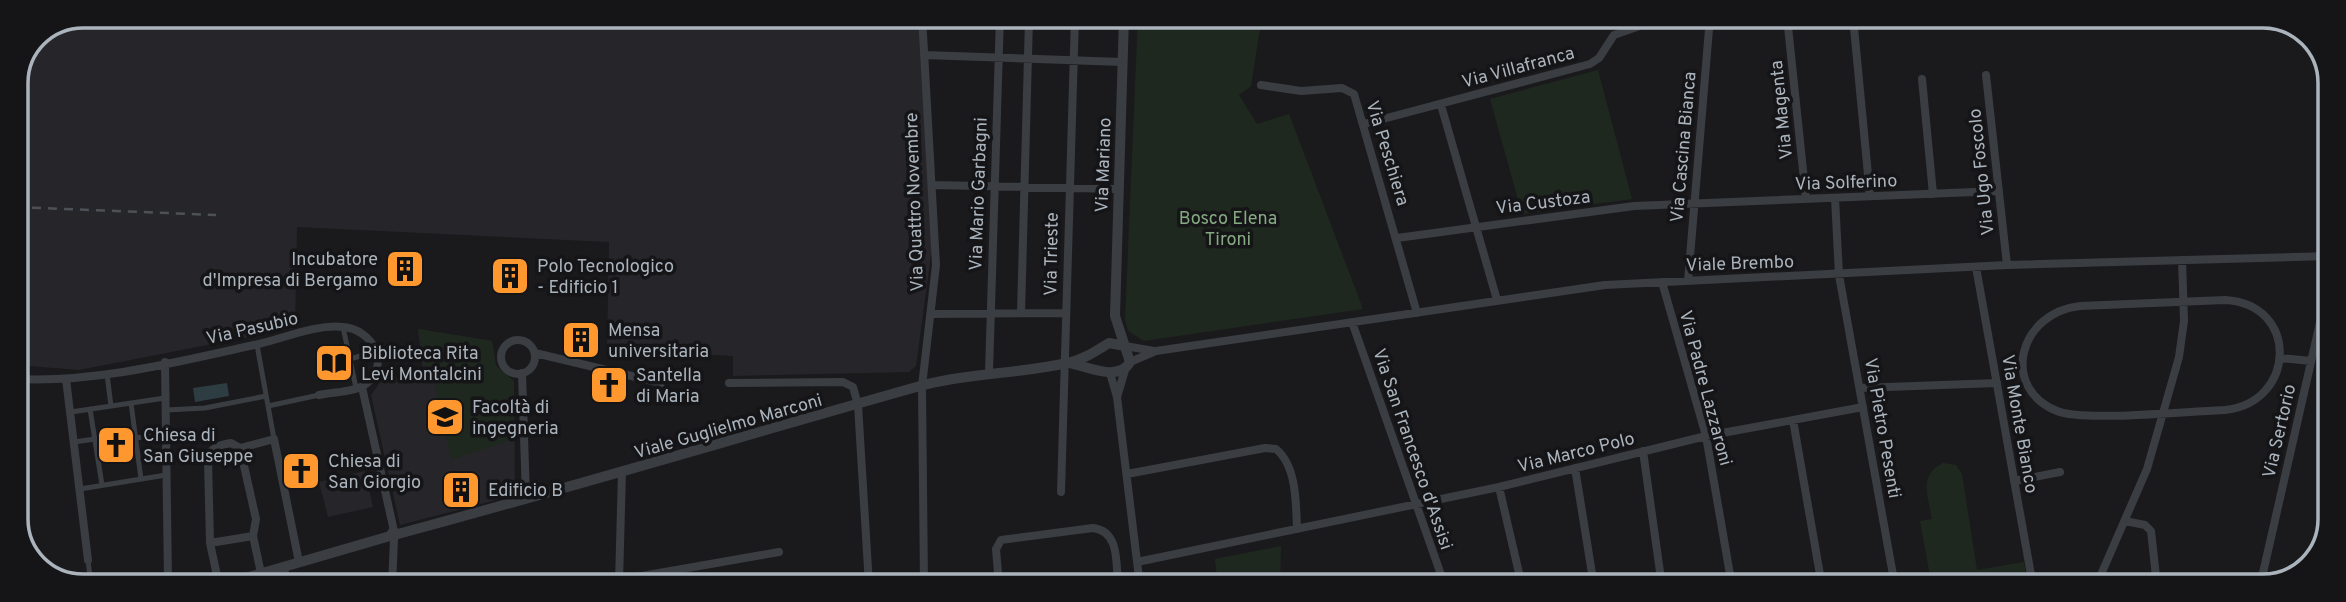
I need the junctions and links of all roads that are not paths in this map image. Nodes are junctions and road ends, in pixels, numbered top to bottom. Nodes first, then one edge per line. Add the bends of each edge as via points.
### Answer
1 (922, 28) edge
2 (1000, 28) edge
3 (1029, 28) edge
4 (1075, 28) edge
5 (1123, 28) edge
6 (1634, 28) edge
7 (1709, 28) edge
8 (1788, 28) edge
9 (1854, 28) edge
10 (923, 55) junction
11 (999, 56) junction
12 (1029, 58) junction
13 (1074, 59) junction
14 (1122, 62) junction
15 (1986, 75) dead end
16 (1922, 79) dead end
17 (1261, 85) dead end
18 (1441, 105) junction
19 (1364, 124) junction
20 (932, 185) junction
21 (995, 186) junction
22 (1024, 186) junction
23 (1068, 188) junction
24 (1118, 189) junction
25 (1999, 191) junction
26 (1933, 194) junction
27 (1870, 196) junction
28 (1835, 198) junction
29 (1806, 199) junction
30 (1694, 204) junction
31 (1476, 227) junction
32 (1397, 239) junction
33 (2318, 256) edge
34 (2182, 260) junction
35 (2007, 265) junction
36 (1976, 267) junction
37 (1839, 275) junction
38 (1688, 281) junction
39 (1661, 282) junction
40 (1497, 300) junction
41 (2184, 302) junction
42 (989, 313) junction
43 (1021, 313) junction
44 (1066, 313) junction
45 (1417, 313) junction
46 (932, 314) junction
47 (1115, 316) junction
48 (1352, 322) junction
49 (345, 327) junction
50 (2318, 331) edge
51 (257, 345) junction
52 (1125, 346) junction
53 (1102, 348) junction
54 (377, 351) junction
55 (1157, 351) junction
56 (535, 353) junction
57 (2280, 358) junction
58 (350, 359) junction
59 (2311, 361) junction
60 (165, 362) junction
61 (1066, 364) junction
62 (1127, 366) junction
63 (1107, 371) junction
64 (989, 372) junction
65 (522, 373) junction
66 (107, 374) junction
67 (66, 379) junction
68 (28, 380) edge
69 (661, 383) dead end
70 (729, 383) dead end
71 (1997, 383) junction
72 (922, 386) junction
73 (359, 387) junction
74 (1860, 387) junction
75 (319, 395) joint
76 (266, 396) junction
77 (1117, 397) junction
78 (165, 398) junction
79 (131, 403) junction
80 (858, 405) junction
81 (111, 406) junction
82 (268, 406) junction
83 (1863, 407) junction
84 (90, 409) junction
85 (165, 410) junction
86 (71, 412) junction
87 (2163, 412) junction
88 (1793, 420) junction
89 (165, 433) junction
90 (1706, 436) junction
91 (136, 438) junction
92 (95, 439) junction
93 (274, 439) junction
94 (74, 442) junction
95 (240, 448) junction
96 (1643, 452) junction
97 (1575, 468) junction
98 (622, 472) junction
99 (2060, 472) dead end
100 (1127, 474) junction
101 (166, 475) junction
102 (141, 479) junction
103 (2014, 481) junction
104 (102, 485) junction
105 (1499, 487) junction
106 (80, 489) junction
107 (1061, 492) dead end
108 (526, 498) junction
109 (1415, 505) junction
110 (2125, 521) junction
111 (1297, 529) junction
112 (394, 535) junction
113 (253, 536) junction
114 (210, 543) junction
115 (779, 552) dead end
116 (88, 559) joint
117 (299, 562) junction
118 (1137, 562) junction
119 (283, 567) junction
120 (261, 573) junction
121 (90, 574) edge
122 (172, 574) edge
123 (217, 574) edge
124 (258, 574) edge
125 (285, 574) edge
126 (392, 574) edge
127 (619, 574) edge
128 (662, 574) edge
129 (868, 574) edge
130 (924, 574) edge
131 (998, 574) edge
132 (1116, 574) edge
133 (1138, 574) edge
134 (1441, 574) edge
135 (1519, 574) edge
136 (1592, 574) edge
137 (1660, 574) edge
138 (1730, 574) edge
139 (1820, 574) edge
140 (1893, 574) edge
141 (2031, 574) edge
142 (2101, 574) edge
143 (2156, 574) edge
144 (2263, 574) edge

1 - 10 street, Via Quattro Novembre
2 - 11 street, Via Mario Garbagni
3 - 12 street, Via Trieste
4 - 13 street, Via Trieste
5 - 14 street, Via Mariano
6 - 18 street, Via Villafranca via 1611,36 1599,58 1590,64
7 - 30 street, Via Cascina Bianca
8 - 29 street, Via Magenta
9 - 27 street
10 - 11 street
10 - 20 street, Via Quattro Novembre
11 - 12 street
11 - 21 street, Via Mario Garbagni
12 - 13 street
12 - 22 street, Via Trieste
13 - 14 street
13 - 23 street, Via Trieste
14 - 24 street, Via Mariano
15 - 25 street, Via Ugo Foscolo
16 - 26 street
17 - 19 street, Via Peschiera via 1301,91 1348,89
18 - 19 street, Via Villafranca
18 - 31 street
19 - 32 street, Via Peschiera
20 - 21 street
20 - 46 street, Via Quattro Novembre via 936,265
21 - 22 street
21 - 42 street, Via Mario Garbagni
22 - 23 street
22 - 43 street, Via Trieste
23 - 24 street
23 - 44 street, Via Trieste
24 - 47 street, Via Mariano
25 - 26 street, Via Solferino
25 - 35 street, Via Ugo Foscolo
26 - 27 street, Via Solferino
27 - 28 street, Via Solferino
28 - 29 street, Via Solferino
28 - 37 street, Via Pietro Pesenti
29 - 30 street, Via Solferino
30 - 31 street, Via Custoza via 1634,206
30 - 38 street, Via Cascina Bianca
31 - 32 street, Via Custoza
31 - 40 street
32 - 45 street, Via Peschiera
33 - 34 street, Viale Brembo
34 - 35 street, Viale Brembo
34 - 41 street
35 - 36 street, Viale Brembo
36 - 37 street, Viale Brembo
36 - 71 street, Via Monte Bianco
37 - 38 street, Viale Brembo
37 - 74 street, Via Pietro Pesenti
38 - 39 street, Viale Brembo
39 - 40 street, Viale Brembo
39 - 90 street, Via Padre Lazzaroni
40 - 45 street, Viale Brembo
41 - 57 street via 2229,300 2251,307 2276,331
41 - 87 street via 2182,342
41 - 87 street via 2061,309 2037,324 2023,354 2030,385 2056,411 2074,415
42 - 43 street
42 - 46 street
42 - 64 street, Via Mario Garbagni
43 - 44 street
44 - 61 street, Via Trieste
45 - 48 street, Viale Brembo
46 - 72 street, Via Quattro Novembre
47 - 52 street, Via Mariano
47 - 53 street, Via Mariano
48 - 55 street, Viale Brembo
48 - 109 street, Via San Francesco d'Assisi
49 - 51 street, Via Pasubio
49 - 54 street via 366,335
49 - 58 street
50 - 59 street, Via Sertorio
51 - 60 street, Via Pasubio
51 - 76 street
52 - 53 street, Viale Guglielmo Marconi via 1115,342
52 - 55 street, Viale Brembo
52 - 62 street
53 - 61 street, Viale Guglielmo Marconi
53 - 63 street via 1099,361
54 - 58 street
54 - 73 street via 376,368
55 - 62 street, Viale Brembo
56 - 65 street via 531,368
56 - 65 street via 524,341 514,340 506,346 504,365
56 - 69 street
57 - 59 street
57 - 87 street via 2270,385 2250,404
58 - 73 street
59 - 144 street, Via Sertorio
60 - 66 street, Via Pasubio
60 - 78 street
61 - 63 street, Viale Guglielmo Marconi
61 - 64 street, Viale Guglielmo Marconi
61 - 107 street, Via Trieste
62 - 63 street, Viale Guglielmo Marconi
62 - 77 street
63 - 77 street
64 - 72 street, Viale Guglielmo Marconi
65 - 108 street
66 - 67 street, Via Pasubio
66 - 81 street
67 - 68 street, Via Pasubio
67 - 86 street
70 - 80 street via 843,382 853,387
71 - 74 street
71 - 103 street, Via Monte Bianco
72 - 80 street, Viale Guglielmo Marconi
72 - 130 street, Via Quattro Novembre
73 - 75 street
73 - 112 street
74 - 83 street, Via Pietro Pesenti
75 - 82 street
76 - 82 street
76 - 85 street via 205,408
77 - 100 street
78 - 79 street
78 - 85 street
79 - 81 street
79 - 91 street
80 - 98 street, Viale Guglielmo Marconi
80 - 129 street
81 - 84 street
82 - 93 street
83 - 88 street, Via Marco Polo
83 - 140 street, Via Pietro Pesenti
84 - 86 street
84 - 92 street
85 - 89 street
86 - 94 street
87 - 110 street via 2147,470
88 - 90 street, Via Marco Polo
88 - 139 street
89 - 91 street
89 - 101 street
90 - 96 street, Via Marco Polo
90 - 138 street, Via Padre Lazzaroni
91 - 102 street
92 - 94 street
92 - 104 street
93 - 95 street
93 - 117 street
94 - 106 street
95 - 113 street via 257,521
95 - 114 street via 229,443 214,448 208,456
96 - 97 street, Via Marco Polo
96 - 137 street
97 - 105 street, Via Marco Polo
97 - 136 street
98 - 108 street, Viale Guglielmo Marconi
98 - 127 street
99 - 103 street
100 - 111 street via 1274,448 1282,454 1292,482
100 - 118 street
101 - 102 street
101 - 122 street
102 - 104 street
103 - 141 street, Via Monte Bianco
104 - 106 street
105 - 109 street, Via Marco Polo
105 - 135 street
106 - 116 street
108 - 112 street, Viale Guglielmo Marconi
109 - 111 street, Via Marco Polo
109 - 134 street, Via San Francesco d'Assisi
110 - 142 street
110 - 143 street via 2151,531
111 - 118 street, Via Marco Polo
112 - 117 street, Viale Guglielmo Marconi
112 - 126 street
113 - 114 street
113 - 120 street
114 - 123 street
115 - 128 street
116 - 121 street
117 - 119 street, Viale Guglielmo Marconi
118 - 133 street
119 - 120 street, Viale Guglielmo Marconi
119 - 125 street
120 - 124 street, Viale Guglielmo Marconi
131 - 132 street via 996,549 1001,540 1093,528 1112,538

